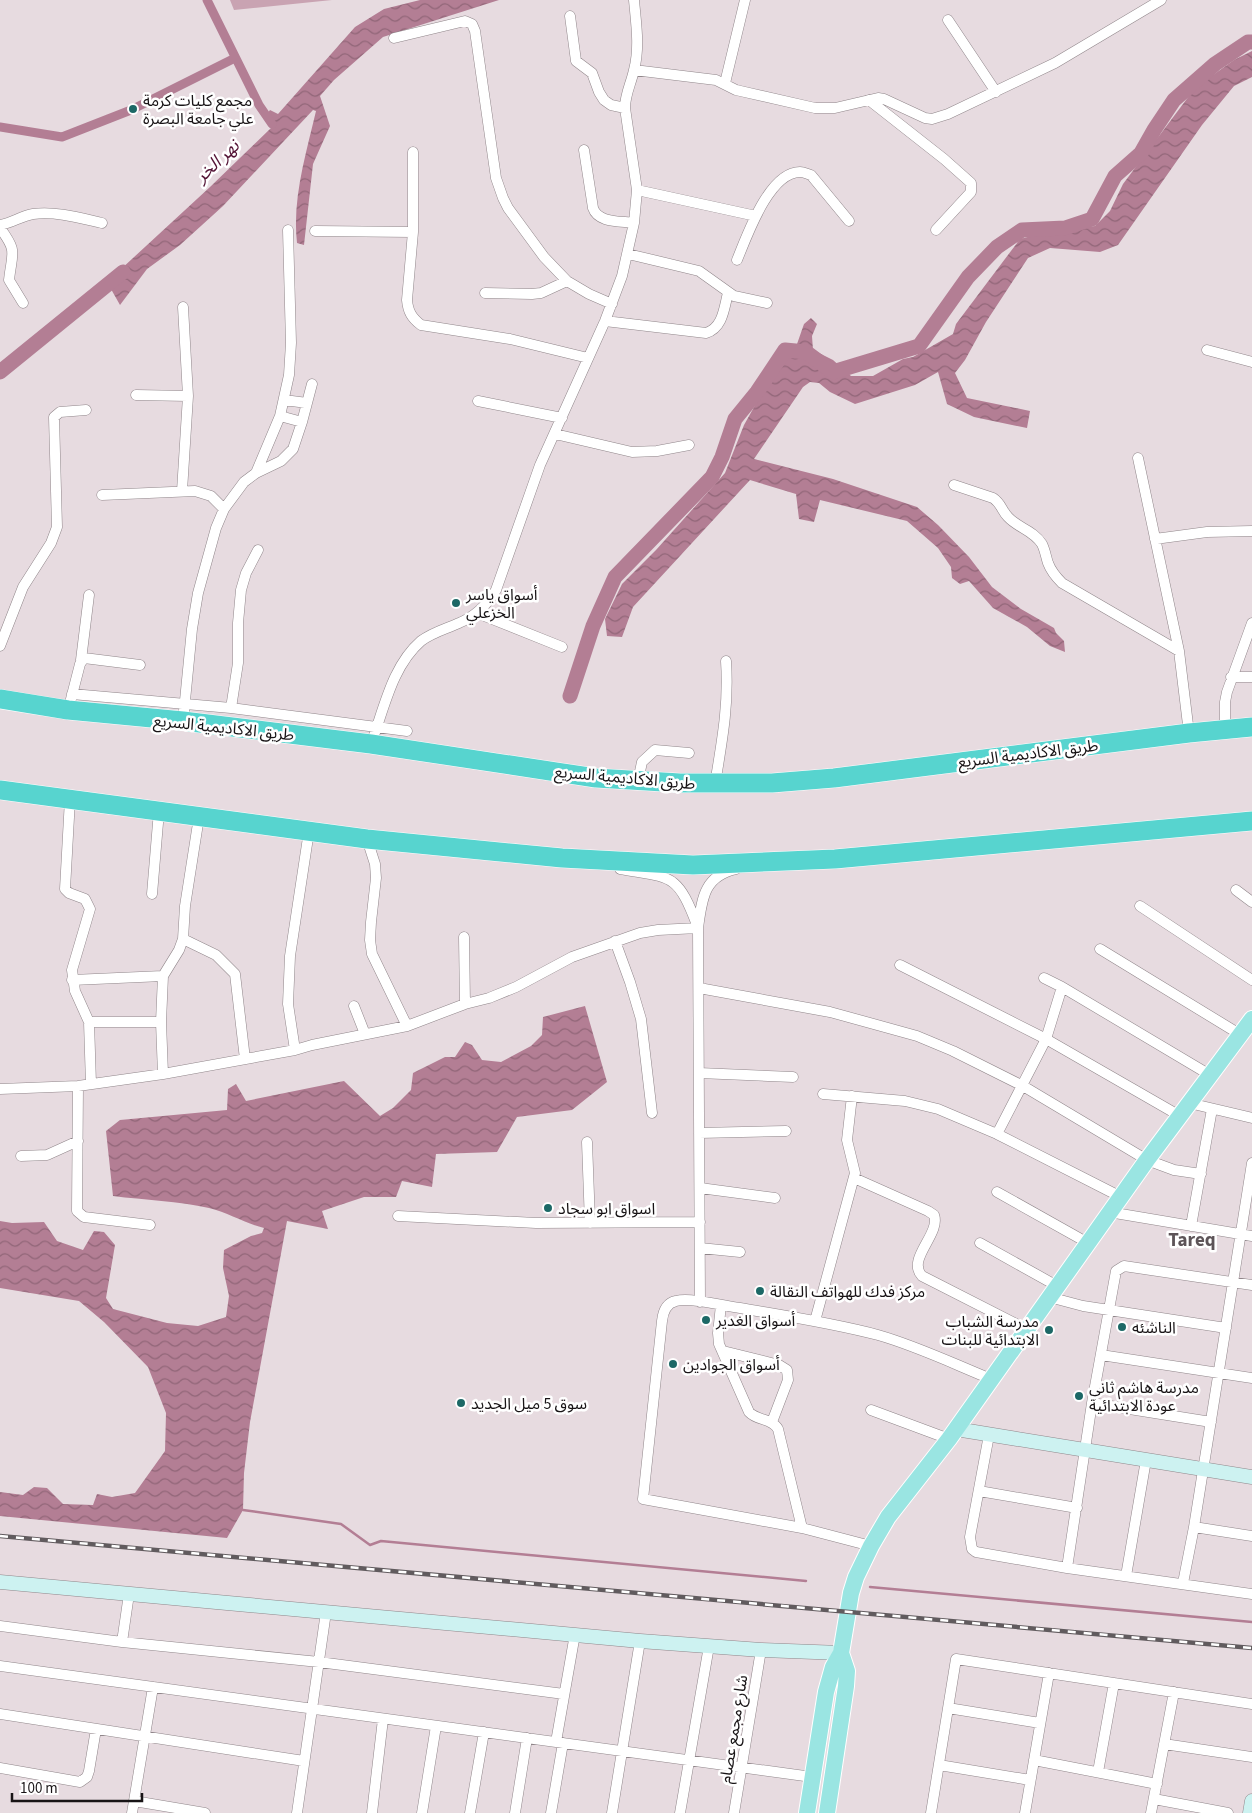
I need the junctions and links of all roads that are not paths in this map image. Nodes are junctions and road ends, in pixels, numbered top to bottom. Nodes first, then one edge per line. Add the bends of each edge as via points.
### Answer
1 (634, 0) edge
2 (745, 0) edge
3 (1161, 0) edge
4 (570, 16) dead end
5 (948, 20) dead end
6 (394, 38) dead end
7 (634, 70) junction
8 (725, 83) junction
9 (996, 92) junction
10 (869, 100) junction
11 (625, 108) junction
12 (584, 150) dead end
13 (413, 152) dead end
14 (637, 190) junction
15 (756, 216) junction
16 (849, 220) dead end
17 (102, 223) dead end
18 (634, 223) junction
19 (0, 226) edge
20 (288, 230) dead end
21 (936, 230) dead end
22 (315, 231) dead end
23 (413, 232) junction
24 (628, 254) junction
25 (737, 260) dead end
26 (567, 281) junction
27 (485, 293) dead end
28 (728, 294) junction
29 (23, 303) dead end
30 (767, 303) dead end
31 (612, 304) junction
32 (183, 307) dead end
33 (605, 321) junction
34 (1207, 350) dead end
35 (588, 358) junction
36 (1252, 362) edge
37 (312, 384) dead end
38 (136, 394) dead end
39 (188, 396) junction
40 (284, 400) junction
41 (478, 401) dead end
42 (307, 404) junction
43 (86, 410) dead end
44 (280, 416) junction
45 (562, 418) junction
46 (302, 422) junction
47 (555, 434) junction
48 (690, 446) dead end
49 (1138, 458) dead end
50 (256, 472) junction
51 (954, 485) dead end
52 (182, 492) junction
53 (102, 495) dead end
54 (224, 509) junction
55 (1252, 531) edge
56 (1156, 540) junction
57 (258, 550) dead end
58 (89, 595) dead end
59 (477, 613) junction
60 (1252, 623) edge
61 (1250, 636) edge
62 (0, 646) edge
63 (562, 646) dead end
64 (1179, 651) junction
65 (82, 660) junction
66 (726, 661) dead end
67 (140, 665) dead end
68 (1231, 677) junction
69 (1252, 677) edge
70 (0, 700) edge
71 (70, 702) junction
72 (231, 708) junction
73 (184, 712) junction
74 (1252, 727) edge
75 (1225, 729) junction
76 (407, 732) dead end
77 (1189, 733) junction
78 (374, 736) junction
79 (689, 753) dead end
80 (638, 780) junction
81 (715, 784) junction
82 (0, 790) edge
83 (70, 799) junction
84 (159, 811) junction
85 (199, 817) junction
86 (1252, 821) edge
87 (309, 831) junction
88 (367, 839) junction
89 (562, 858) junction
90 (780, 862) junction
91 (1236, 890) dead end
92 (152, 894) dead end
93 (1252, 902) edge
94 (1140, 906) dead end
95 (698, 928) junction
96 (464, 937) dead end
97 (183, 939) junction
98 (615, 941) junction
99 (1100, 948) dead end
100 (900, 965) dead end
101 (163, 976) junction
102 (1044, 978) dead end
103 (72, 980) junction
104 (1252, 980) edge
105 (1062, 987) junction
106 (698, 988) junction
107 (465, 1004) junction
108 (354, 1006) dead end
109 (89, 1022) junction
110 (161, 1022) junction
111 (407, 1026) junction
112 (1248, 1027) edge
113 (365, 1034) junction
114 (1046, 1039) junction
115 (295, 1050) junction
116 (245, 1059) junction
117 (699, 1073) junction
118 (163, 1074) junction
119 (1210, 1075) junction
120 (793, 1077) dead end
121 (91, 1084) junction
122 (78, 1086) junction
123 (1023, 1086) junction
124 (0, 1089) edge
125 (823, 1094) dead end
126 (852, 1096) junction
127 (1184, 1109) junction
128 (1212, 1109) junction
129 (652, 1112) dead end
130 (1252, 1118) edge
131 (786, 1131) dead end
132 (699, 1133) junction
133 (997, 1134) junction
134 (78, 1141) junction
135 (587, 1142) dead end
136 (21, 1156) dead end
137 (1147, 1160) junction
138 (1252, 1162) edge
139 (1201, 1174) junction
140 (854, 1178) junction
141 (1250, 1186) edge
142 (700, 1188) junction
143 (997, 1192) dead end
144 (1121, 1197) junction
145 (775, 1198) dead end
146 (1109, 1212) junction
147 (398, 1216) dead end
148 (700, 1222) junction
149 (590, 1223) junction
150 (150, 1225) dead end
151 (1191, 1226) junction
152 (1241, 1234) junction
153 (1252, 1236) edge
154 (980, 1243) dead end
155 (1088, 1243) junction
156 (700, 1248) junction
157 (740, 1252) dead end
158 (1234, 1282) junction
159 (1252, 1285) edge
160 (1053, 1291) junction
161 (700, 1302) junction
162 (721, 1305) junction
163 (1109, 1309) junction
164 (815, 1321) junction
165 (1226, 1328) junction
166 (1026, 1329) junction
167 (723, 1351) junction
168 (1101, 1354) junction
169 (1219, 1372) junction
170 (1252, 1378) edge
171 (991, 1379) junction
172 (1092, 1403) junction
173 (872, 1410) dead end
174 (772, 1422) junction
175 (1211, 1422) junction
176 (952, 1434) junction
177 (989, 1435) junction
178 (1085, 1450) junction
179 (1146, 1460) junction
180 (1203, 1469) junction
181 (1252, 1474) edge
182 (978, 1491) junction
183 (1077, 1508) junction
184 (1194, 1527) junction
185 (802, 1528) junction
186 (1252, 1536) edge
187 (871, 1546) junction
188 (1067, 1568) junction
189 (1126, 1576) junction
190 (0, 1582) edge
191 (1184, 1584) junction
192 (128, 1594) junction
193 (1252, 1594) edge
194 (326, 1612) junction
195 (0, 1626) edge
196 (575, 1634) junction
197 (640, 1641) junction
198 (122, 1642) junction
199 (708, 1646) junction
200 (761, 1650) junction
201 (841, 1653) junction
202 (319, 1662) junction
203 (0, 1666) edge
204 (1049, 1673) junction
205 (1114, 1683) junction
206 (153, 1687) junction
207 (1174, 1692) junction
208 (564, 1694) junction
209 (1252, 1704) edge
210 (948, 1708) junction
211 (312, 1709) junction
212 (0, 1714) edge
213 (383, 1719) junction
214 (1040, 1724) junction
215 (436, 1726) junction
216 (96, 1729) junction
217 (484, 1732) junction
218 (145, 1737) junction
219 (527, 1738) junction
220 (559, 1743) junction
221 (1164, 1744) junction
222 (622, 1751) junction
223 (1252, 1757) edge
224 (688, 1760) junction
225 (1034, 1760) junction
226 (304, 1761) junction
227 (939, 1765) junction
228 (0, 1768) edge
229 (741, 1768) junction
230 (1098, 1772) junction
231 (812, 1777) junction
232 (1030, 1780) junction
233 (1157, 1784) junction
234 (1154, 1799) junction
235 (134, 1801) junction
236 (1252, 1801) edge
237 (132, 1813) edge
238 (205, 1813) edge
239 (296, 1813) edge
240 (372, 1813) edge
241 (422, 1813) edge
242 (470, 1813) edge
243 (515, 1813) edge
244 (551, 1813) edge
245 (612, 1813) edge
246 (680, 1813) edge
247 (734, 1813) edge
248 (807, 1813) edge
249 (827, 1813) edge
250 (931, 1813) edge
251 (1025, 1813) edge
252 (1151, 1813) edge
253 (1228, 1813) edge
254 (1250, 1813) edge

1 - 7 street via 638,40
2 - 8 street
3 - 9 street via 1055,63
4 - 11 street via 576,61 592,73 604,100
5 - 9 street
6 - 26 street via 465,21 472,24 499,188 508,208 544,257
7 - 8 street via 710,78
7 - 11 street
8 - 10 street via 736,90 815,108 835,108
9 - 10 street via 932,119 884,99
10 - 21 street via 971,183 971,192
11 - 14 street
12 - 18 street via 596,214 603,219
13 - 23 street
14 - 15 street
14 - 18 street
15 - 16 street via 777,184 802,171 818,182
15 - 25 street
17 - 19 street via 45,213
18 - 24 street
19 - 29 street via 13,249 8,280
20 - 40 street via 291,359
22 - 23 street
23 - 35 street via 407,300 413,319 422,325 510,339
24 - 28 street via 699,271
24 - 31 street
26 - 27 street via 541,293
26 - 31 street
28 - 30 street
28 - 33 street via 717,327 706,333
31 - 33 street
32 - 39 street
33 - 35 street
34 - 36 street
35 - 45 street
37 - 42 street
38 - 39 street
39 - 52 street
40 - 42 street
40 - 44 street
41 - 45 street
42 - 46 street
43 - 62 street via 60,412 54,417 57,527 51,543 23,588
44 - 46 street
44 - 50 street
45 - 47 street
46 - 50 street via 290,454
47 - 48 street via 632,452
47 - 59 street via 526,499 496,590
49 - 56 street
50 - 54 street via 244,482
51 - 64 street via 998,501 1009,519 1037,537 1043,545 1048,564 1062,582
52 - 53 street
52 - 54 street via 203,492
54 - 73 street via 198,593
55 - 56 street via 1207,532
56 - 64 street
57 - 72 street via 241,590 238,662
58 - 65 street
59 - 63 street
59 - 78 street via 422,640 409,654 398,670
60 - 61 street
61 - 68 street
64 - 77 street
65 - 67 street via 88,657
65 - 71 street
66 - 81 street via 726,719
68 - 69 street
68 - 75 street via 1225,702
70 - 71 highway, طريق الاكاديمية السريع
71 - 73 highway, طريق الاكاديمية السريع
72 - 73 street
72 - 78 street
73 - 78 highway, طريق الاكاديمية السريع
74 - 75 highway, طريق الاكاديمية السريع
75 - 77 highway, طريق الاكاديمية السريع
76 - 78 street
77 - 81 highway, طريق الاكاديمية السريع via 834,778
78 - 80 highway, طريق الاكاديمية السريع via 596,778
79 - 80 street via 655,750 642,762
80 - 81 highway, طريق الاكاديمية السريع
82 - 83 highway
83 - 84 highway
83 - 103 street via 65,889 85,899 90,909 74,959
84 - 85 highway
84 - 92 street
85 - 87 highway
85 - 97 street
86 - 90 highway
87 - 88 highway
87 - 115 street via 290,956 288,1004
88 - 89 highway
88 - 111 street via 376,878 370,940 372,954
89 - 90 highway via 692,865
89 - 95 street via 670,879 682,891
90 - 95 street via 731,870 712,881 703,896
91 - 93 street
94 - 104 street
95 - 98 street via 658,930
95 - 106 street
96 - 107 street
97 - 101 street
97 - 116 street via 216,955 235,974
98 - 107 street via 572,957 516,987
98 - 129 street via 640,1018
99 - 112 street
100 - 114 street
101 - 103 street
101 - 110 street
102 - 105 street
103 - 109 street
105 - 114 street
105 - 119 street
106 - 117 street
106 - 123 street via 830,1012 917,1036 953,1050
107 - 111 street
108 - 113 street
109 - 110 street
109 - 121 street
110 - 118 street
111 - 113 street
112 - 119 main road
113 - 115 street
114 - 123 street
114 - 127 street
115 - 116 street
116 - 118 street
117 - 120 street
117 - 132 street
118 - 121 street
119 - 127 main road
121 - 122 street
122 - 124 street
122 - 134 street
123 - 133 street
123 - 137 street
125 - 126 street
126 - 133 street via 926,1105
126 - 140 street via 847,1140
127 - 128 street
127 - 137 main road
128 - 130 street
128 - 139 street
131 - 132 street
132 - 142 street
133 - 144 street
134 - 136 street via 47,1155
134 - 150 street via 79,1213 84,1217
135 - 149 street
137 - 139 street via 1174,1170
137 - 144 main road
138 - 141 street
139 - 151 street
140 - 164 street
140 - 166 street via 934,1215 934,1225 917,1264 922,1276
141 - 152 street
142 - 145 street
142 - 148 street
143 - 155 street
144 - 146 main road
146 - 151 street
146 - 155 main road
147 - 149 street
148 - 149 street
148 - 156 street
151 - 152 street
152 - 153 street
152 - 158 street
154 - 160 street
155 - 160 main road
156 - 157 street
156 - 161 street
158 - 159 street
158 - 163 street via 1124,1266 1114,1275
158 - 165 street
160 - 163 street via 1074,1304
160 - 166 main road
161 - 162 street
161 - 185 street via 676,1301 663,1312 643,1499
162 - 164 street
162 - 167 street via 718,1338
163 - 165 street
163 - 168 street
164 - 171 street via 879,1335
165 - 169 street
166 - 171 main road
167 - 174 street via 749,1412
167 - 174 street via 779,1365 787,1370 788,1380
168 - 169 street
168 - 172 street
169 - 170 street
169 - 175 street
171 - 176 main road
172 - 175 street
172 - 178 street
173 - 176 street
174 - 185 street via 778,1430
175 - 180 street
176 - 177 street
176 - 187 main road via 888,1517
177 - 178 street
177 - 182 street
178 - 179 street
178 - 183 street
179 - 180 street
179 - 189 street
180 - 181 street
180 - 184 street
182 - 183 street
182 - 188 street via 970,1537 972,1549 983,1554
183 - 188 street
184 - 186 street
184 - 191 street
185 - 187 street
187 - 201 main road via 851,1593
188 - 189 street
189 - 191 street
190 - 192 street
191 - 193 street
192 - 194 street
192 - 198 street
194 - 196 street
194 - 202 street
195 - 198 street
196 - 197 street
196 - 208 street
197 - 199 street
197 - 222 street
198 - 202 street
199 - 200 street
199 - 224 street
200 - 201 street
200 - 229 street, شارع مجمع عصام
201 - 231 main road via 826,1692
201 - 249 main road via 847,1671 846,1692
202 - 208 street
202 - 211 street
203 - 206 street
204 - 205 street
204 - 210 street via 956,1659
204 - 214 street
205 - 207 street
205 - 230 street
206 - 211 street
206 - 218 street
207 - 209 street
207 - 221 street
208 - 220 street
210 - 214 street
210 - 227 street
211 - 213 street
211 - 226 street
212 - 216 street
213 - 215 street
213 - 240 street
214 - 225 street
215 - 217 street
215 - 241 street
216 - 218 street
216 - 228 street via 90,1771 80,1782
217 - 219 street
217 - 242 street
218 - 226 street
218 - 235 street
219 - 220 street
219 - 243 street
220 - 222 street
220 - 244 street
221 - 223 street
221 - 233 street
222 - 224 street
222 - 245 street
224 - 229 street
224 - 246 street
225 - 230 street
225 - 232 street
226 - 239 street
227 - 232 street
227 - 250 street
229 - 231 street
229 - 247 street, شارع مجمع عصام
230 - 233 street
231 - 248 main road
232 - 251 street
233 - 234 street
234 - 252 street
234 - 253 street
235 - 237 street
235 - 238 street
236 - 254 street

